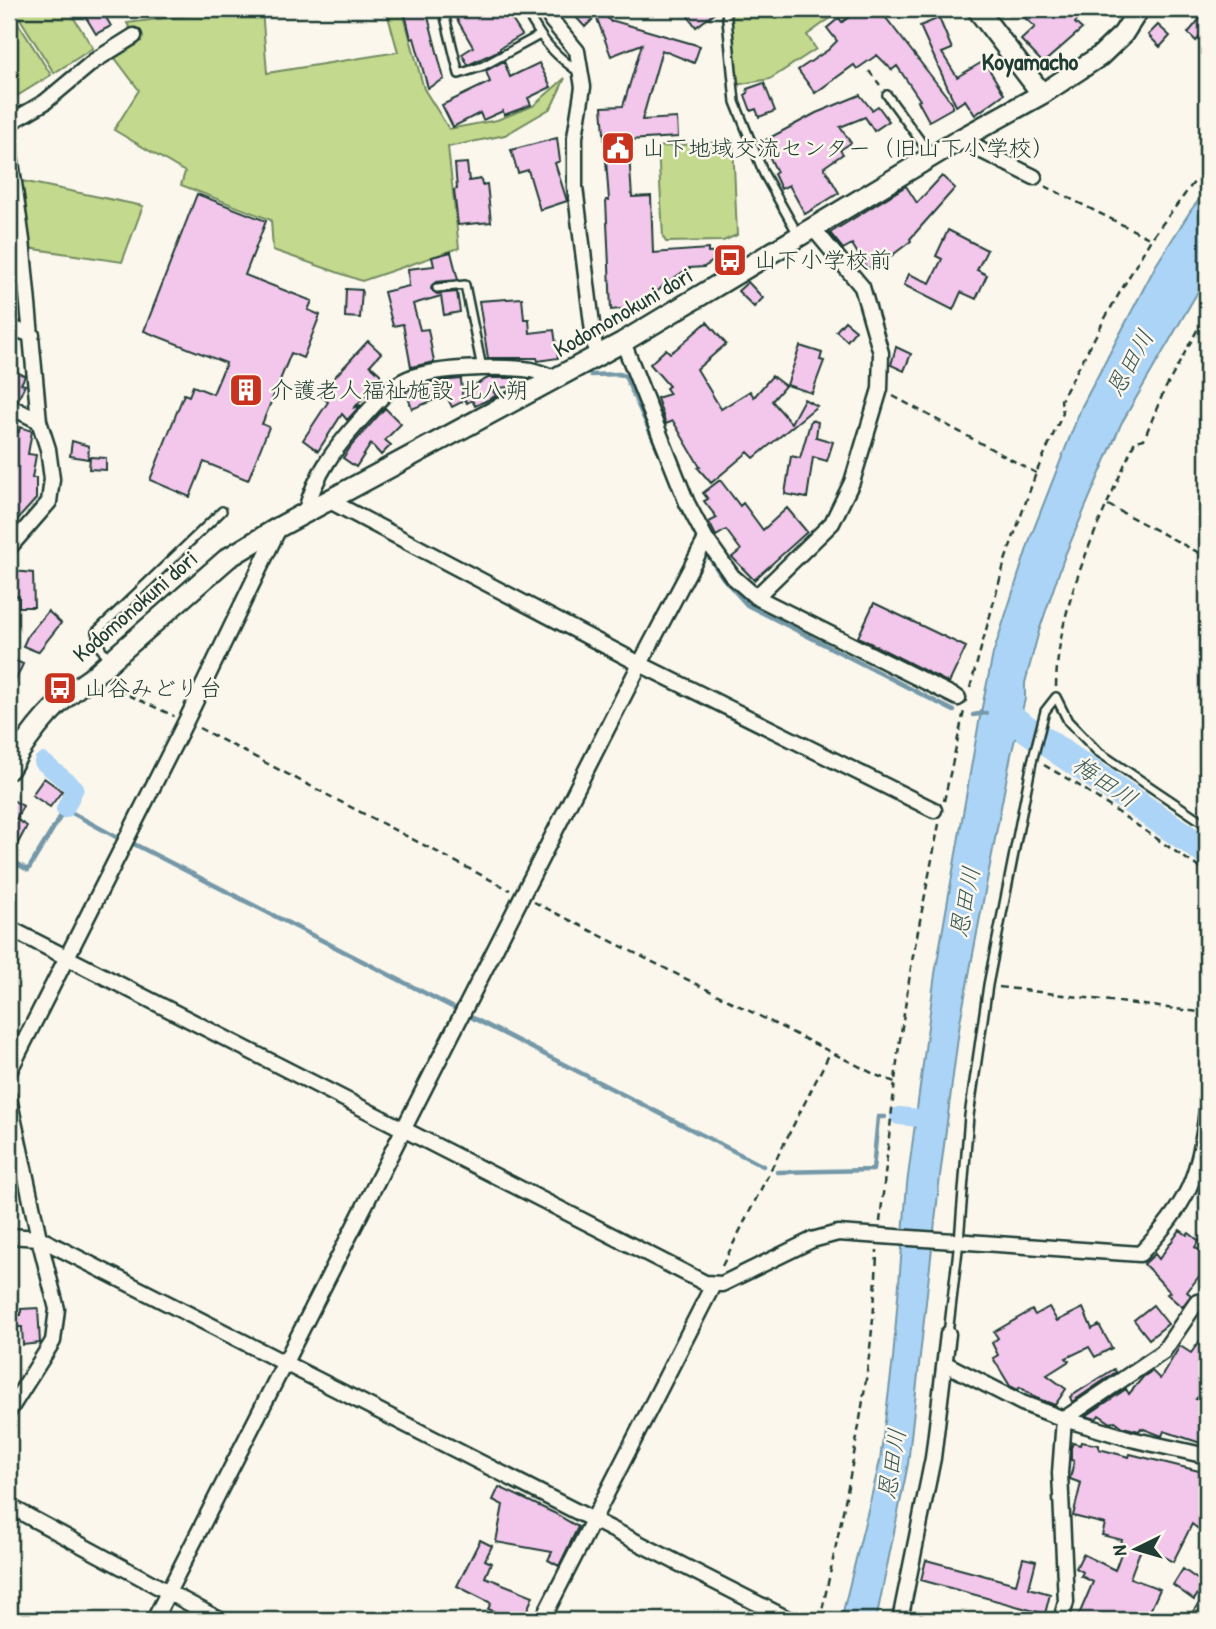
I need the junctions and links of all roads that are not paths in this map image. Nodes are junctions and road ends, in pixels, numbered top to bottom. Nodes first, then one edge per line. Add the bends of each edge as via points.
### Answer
1 (283, 9) edge
2 (443, 9) edge
3 (522, 9) edge
4 (547, 9) edge
5 (726, 9) edge
6 (977, 9) edge
7 (1139, 9) edge
8 (271, 10) edge
9 (134, 36) dead end
10 (540, 36) junction
11 (581, 73) junction
12 (1042, 94) junction
13 (887, 95) road end
14 (9, 123) edge
15 (964, 136) junction
16 (9, 147) edge
17 (932, 156) junction
18 (1034, 177) road end
19 (806, 232) junction
20 (437, 288) dead end
21 (9, 327) edge
22 (32, 335) junction
23 (623, 342) junction
24 (596, 356) junction
25 (482, 369) junction
26 (557, 379) junction
27 (9, 406) edge
28 (39, 421) junction
29 (328, 500) junction
30 (222, 511) dead end
31 (305, 513) junction
32 (279, 527) junction
33 (706, 539) junction
34 (9, 548) edge
35 (756, 597) junction
36 (112, 660) junction
37 (640, 664) junction
38 (964, 696) road end
39 (9, 732) edge
40 (13, 761) edge
41 (938, 810) road end
42 (1207, 825) edge
43 (9, 928) edge
44 (66, 957) junction
45 (9, 1072) edge
46 (9, 1098) edge
47 (1207, 1109) edge
48 (403, 1128) junction
49 (1205, 1150) edge
50 (9, 1236) edge
51 (39, 1238) junction
52 (957, 1240) junction
53 (713, 1285) junction
54 (1207, 1300) edge
55 (948, 1334) joint
56 (284, 1363) junction
57 (946, 1364) junction
58 (9, 1411) edge
59 (1064, 1419) junction
60 (1207, 1456) edge
61 (9, 1506) edge
62 (592, 1520) junction
63 (168, 1592) junction
64 (1207, 1607) edge
65 (154, 1620) edge
66 (220, 1620) edge
67 (542, 1620) edge
68 (790, 1620) edge
69 (900, 1620) edge
70 (1061, 1620) edge
71 (1197, 1620) edge

1 - 8 lane
2 - 10 lane via 459,75
3 - 10 lane
4 - 11 street via 577,51
5 - 19 lane via 735,102 764,174
6 - 12 main road
7 - 12 main road, Kodomonokuni dori via 1123,34 1100,56
9 - 14 street
10 - 11 lane
11 - 24 street via 575,187
12 - 15 main road, Kodomonokuni dori
13 - 17 lane
15 - 17 main road, Kodomonokuni dori
15 - 18 street via 982,151
16 - 22 street
17 - 19 main road, Kodomonokuni dori
19 - 23 main road, Kodomonokuni dori
19 - 35 street via 862,287 881,353 880,389 852,482 832,523
20 - 25 lane via 465,285
21 - 22 street
22 - 28 street
23 - 24 main road, Kodomonokuni dori
23 - 33 street via 687,503
24 - 26 main road, Kodomonokuni dori
25 - 26 street via 533,370
25 - 31 street via 433,372 404,380 386,393 332,452 311,489
26 - 29 main road, Kodomonokuni dori
27 - 28 street
28 - 34 street via 52,479 49,502
29 - 31 main road, Kodomonokuni dori
29 - 37 street
30 - 36 lane via 96,632 101,649
31 - 32 main road, Kodomonokuni dori
32 - 36 main road, Kodomonokuni dori via 228,558
32 - 44 street
33 - 35 street via 732,576
33 - 37 street
35 - 38 street
36 - 40 main road, Kodomonokuni dori via 75,688
37 - 41 street
37 - 48 street
39 - 40 street
42 - 52 lane via 1097,751 1068,721 1056,697 1045,711 988,985
43 - 44 street
44 - 45 street
44 - 48 street
46 - 51 street
47 - 49 street
48 - 53 street
48 - 56 street
49 - 52 street via 1192,1185 1167,1226 1140,1254
50 - 51 street
51 - 56 street
51 - 58 street via 57,1309 53,1341
52 - 53 street via 880,1230 828,1234
52 - 55 lane
53 - 62 street
54 - 59 street via 1197,1301 1163,1352
55 - 57 street
56 - 62 street
56 - 63 street
57 - 59 street
57 - 69 street via 933,1458
59 - 60 street
59 - 70 street via 1060,1473 1066,1602
61 - 63 street
62 - 67 street
62 - 68 street
63 - 65 street
63 - 66 street
64 - 71 street

